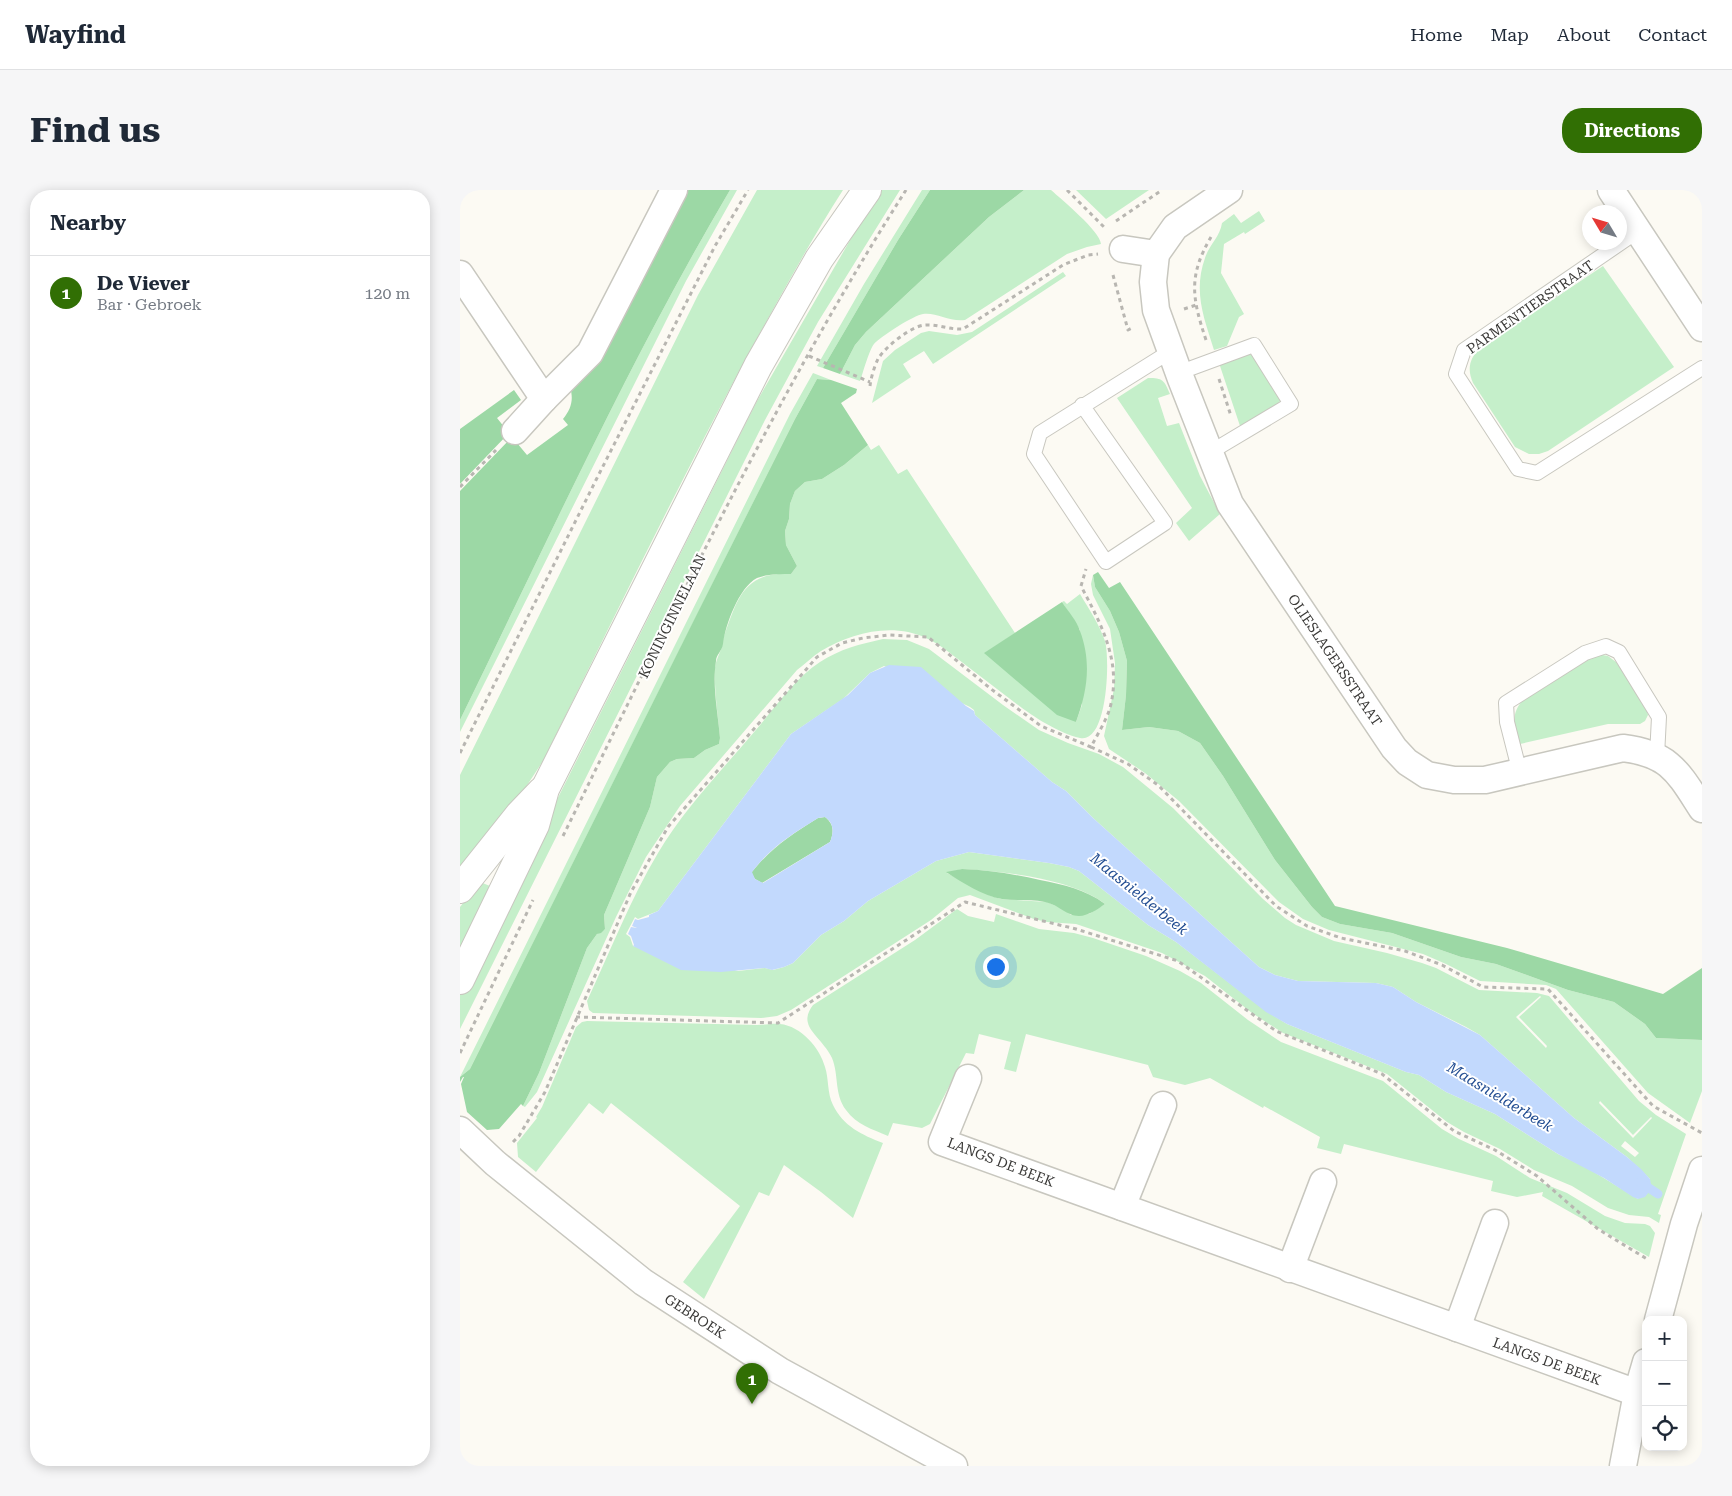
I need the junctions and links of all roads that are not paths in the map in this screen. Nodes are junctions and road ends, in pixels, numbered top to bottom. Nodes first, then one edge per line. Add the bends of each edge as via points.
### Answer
1 (674, 190) edge
2 (855, 190) edge
3 (867, 190) edge
4 (1230, 190) edge
5 (1611, 190) edge
6 (1638, 231) junction
7 (1115, 251) road end
8 (1156, 254) junction
9 (819, 259) junction
10 (460, 274) edge
11 (1702, 328) edge
12 (1174, 362) junction
13 (1702, 368) edge
14 (544, 399) junction
15 (1082, 405) junction
16 (515, 431) road end
17 (1209, 453) junction
18 (1657, 756) junction
19 (1520, 772) junction
20 (545, 789) junction
21 (1702, 808) edge
22 (460, 889) edge
23 (460, 980) edge
24 (968, 1078) dead end
25 (1164, 1104) dead end
26 (460, 1130) edge
27 (1702, 1170) edge
28 (1323, 1182) dead end
29 (1122, 1207) junction
30 (1495, 1222) dead end
31 (1290, 1269) junction
32 (1659, 1316) edge
33 (1457, 1328) junction
34 (1642, 1376) edge
35 (1637, 1393) junction
36 (954, 1466) edge
37 (1623, 1466) edge

1 - 14 street via 590,353
2 - 9 main road via 837,218
3 - 9 main road
4 - 8 street, OLIESLAGERSSTRAAT via 1175,228
5 - 6 street
6 - 11 street
6 - 13 lane, PARMENTIERSTRAAT via 1464,350 1456,374 1518,470 1537,474
7 - 8 street
8 - 12 street, OLIESLAGERSSTRAAT via 1152,282 1156,310
9 - 20 main road via 758,366
10 - 14 street
12 - 15 lane
12 - 17 street, OLIESLAGERSSTRAAT
12 - 17 lane via 1213,360 1254,345 1291,404
14 - 16 street
15 - 15 lane via 1040,433 1034,454 1106,562 1165,523
17 - 19 street, OLIESLAGERSSTRAAT via 1230,504 1394,748 1407,762 1427,775 1454,780 1485,780
18 - 19 street, OLIESLAGERSSTRAAT via 1623,748
18 - 19 lane via 1659,717 1619,652 1606,646 1585,653 1506,702 1506,722
18 - 21 street, OLIESLAGERSSTRAAT via 1679,773
20 - 22 main road via 519,815
20 - 23 main road via 535,825
24 - 29 street, LANGS DE BEEK via 942,1142
25 - 29 street
26 - 36 street, GEBROEK via 495,1163 644,1282 780,1371
27 - 32 street
28 - 31 street
29 - 31 street, LANGS DE BEEK
30 - 33 street
31 - 33 street, LANGS DE BEEK
33 - 35 street, LANGS DE BEEK
34 - 35 street
35 - 37 street

